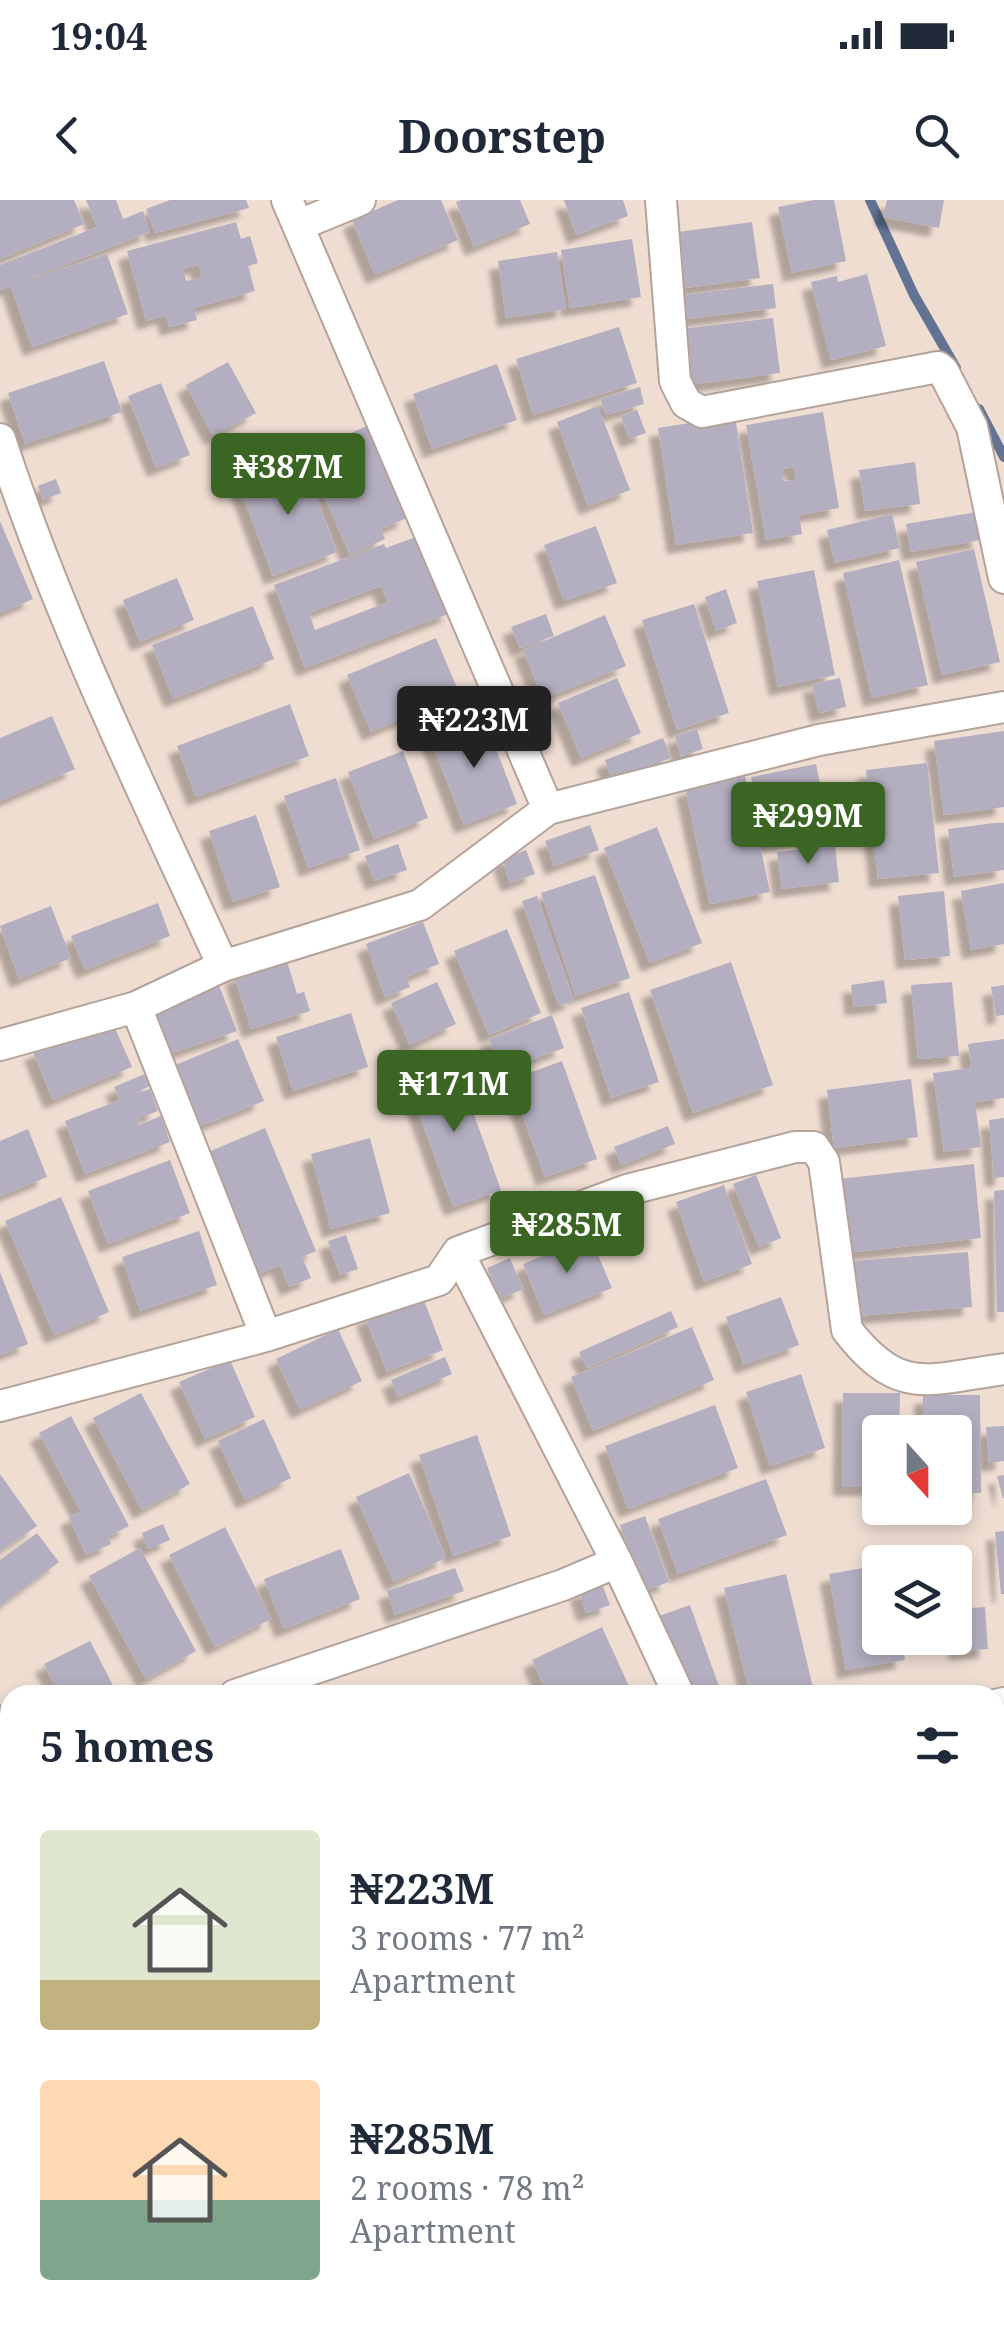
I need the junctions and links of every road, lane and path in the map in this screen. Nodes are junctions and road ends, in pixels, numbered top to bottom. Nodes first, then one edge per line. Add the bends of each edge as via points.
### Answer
1 (360, 200) edge
2 (661, 200) edge
3 (293, 212) edge
4 (0, 438) edge
5 (7, 485) edge
6 (1004, 578) edge
7 (1004, 706) edge
8 (548, 809) junction
9 (223, 966) junction
10 (136, 1006) junction
11 (0, 1046) edge
12 (458, 1252) junction
13 (266, 1336) junction
14 (1004, 1369) edge
15 (0, 1406) edge
16 (617, 1562) junction
17 (265, 1685) edge
18 (673, 1685) edge

1 - 3 street
2 - 6 street via 675,380 686,403 702,412 938,366 972,427
3 - 8 street
4 - 5 street
5 - 9 street
7 - 8 street via 819,740
8 - 9 street via 420,905
9 - 10 street
10 - 11 street
10 - 13 street
12 - 13 street via 439,1280
12 - 14 street via 627,1190 814,1147 824,1162 847,1330 861,1348 884,1370 917,1381
12 - 16 street
13 - 15 street
16 - 17 street
16 - 18 street

